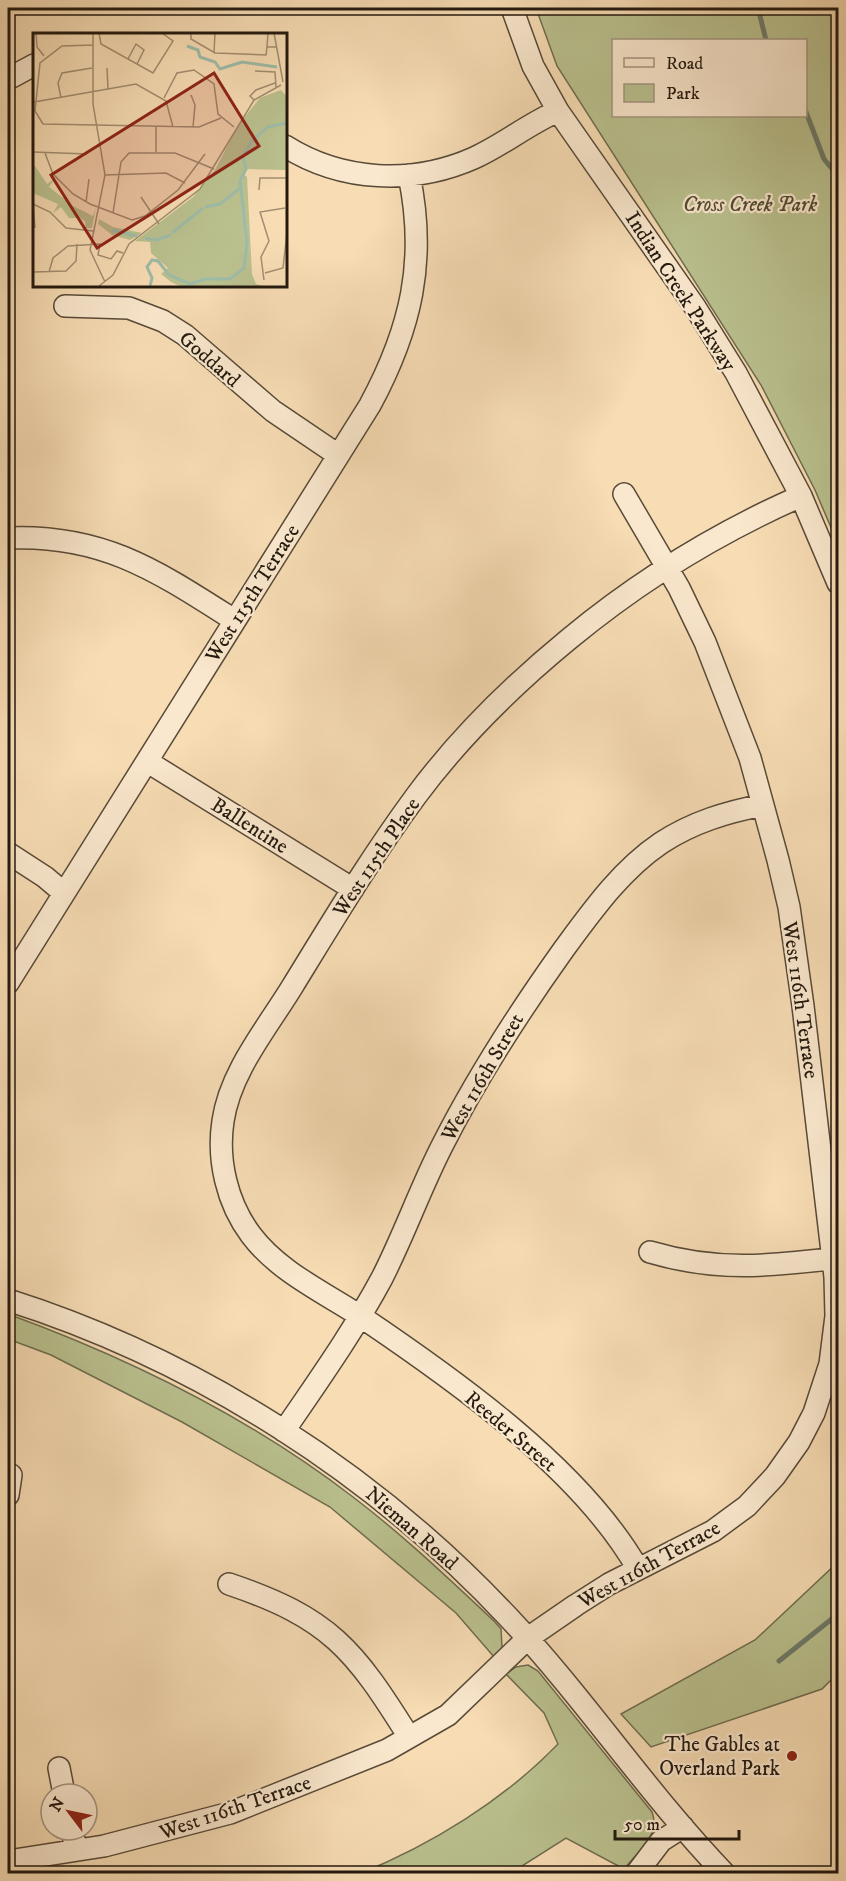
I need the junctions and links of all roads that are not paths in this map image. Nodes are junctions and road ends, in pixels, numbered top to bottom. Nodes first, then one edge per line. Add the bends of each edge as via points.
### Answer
1 (512, 8) edge
2 (33, 66) edge
3 (8, 79) edge
4 (558, 111) junction
5 (286, 146) edge
6 (409, 175) junction
7 (65, 306) dead end
8 (338, 455) junction
9 (624, 494) dead end
10 (801, 496) junction
11 (8, 538) edge
12 (668, 568) junction
13 (838, 583) edge
14 (234, 620) junction
15 (148, 762) junction
16 (763, 805) junction
17 (8, 853) edge
18 (353, 889) junction
19 (64, 893) junction
20 (8, 984) edge
21 (650, 1252) dead end
22 (836, 1258) edge
23 (8, 1300) edge
24 (361, 1317) junction
25 (284, 1431) junction
26 (638, 1569) junction
27 (230, 1584) dead end
28 (528, 1638) junction
29 (409, 1737) junction
30 (59, 1768) dead end
31 (62, 1782) edge
32 (683, 1827) junction
33 (99, 1839) edge
34 (68, 1842) edge
35 (8, 1861) edge
36 (636, 1874) edge
37 (725, 1874) edge

1 - 4 street, Indian Creek Parkway via 533,66
2 - 3 street
4 - 6 street via 474,158 429,173
4 - 10 street, Indian Creek Parkway via 695,307 736,373
5 - 6 street via 333,168 365,175
6 - 8 street, West 115th Terrace via 416,206 418,247 405,327 390,368
7 - 8 street, Goddard via 129,308 163,321 273,411
8 - 14 street, West 115th Terrace
9 - 12 street, West 116th Terrace
10 - 12 street, West 115th Place
10 - 13 street, Indian Creek Parkway
11 - 14 street via 51,538 129,557
12 - 16 street, West 116th Terrace via 705,642 736,718
12 - 18 street, West 115th Place via 568,640 512,690 418,794
14 - 15 street, West 115th Terrace
15 - 18 street, Ballentine
15 - 19 street, West 115th Terrace
16 - 22 street, West 116th Terrace via 789,907
16 - 24 street, West 116th Street via 693,825 662,843 633,864 584,922 480,1075
17 - 19 street
18 - 24 street, West 115th Place via 238,1074 224,1117 221,1147 226,1183 251,1235 285,1268
19 - 20 street, West 115th Terrace
21 - 22 street via 728,1267
22 - 26 street, West 116th Terrace via 836,1316 830,1364 814,1413 799,1442 747,1506 713,1532
23 - 25 street, Nieman Road via 169,1366
24 - 25 street, West 116th Street
24 - 26 street, Reeder Street via 424,1360 557,1469 596,1509
25 - 28 street, Nieman Road via 343,1470 405,1520
26 - 28 street, West 116th Terrace via 592,1594
27 - 29 street via 274,1599 316,1622 347,1648 372,1678
28 - 29 street, West 116th Terrace via 448,1715
28 - 32 street, Nieman Road
29 - 33 street, West 116th Terrace via 366,1759 230,1813 139,1838
30 - 31 street
32 - 36 street via 662,1841
32 - 37 street, Nieman Road
34 - 35 street, West 116th Terrace

